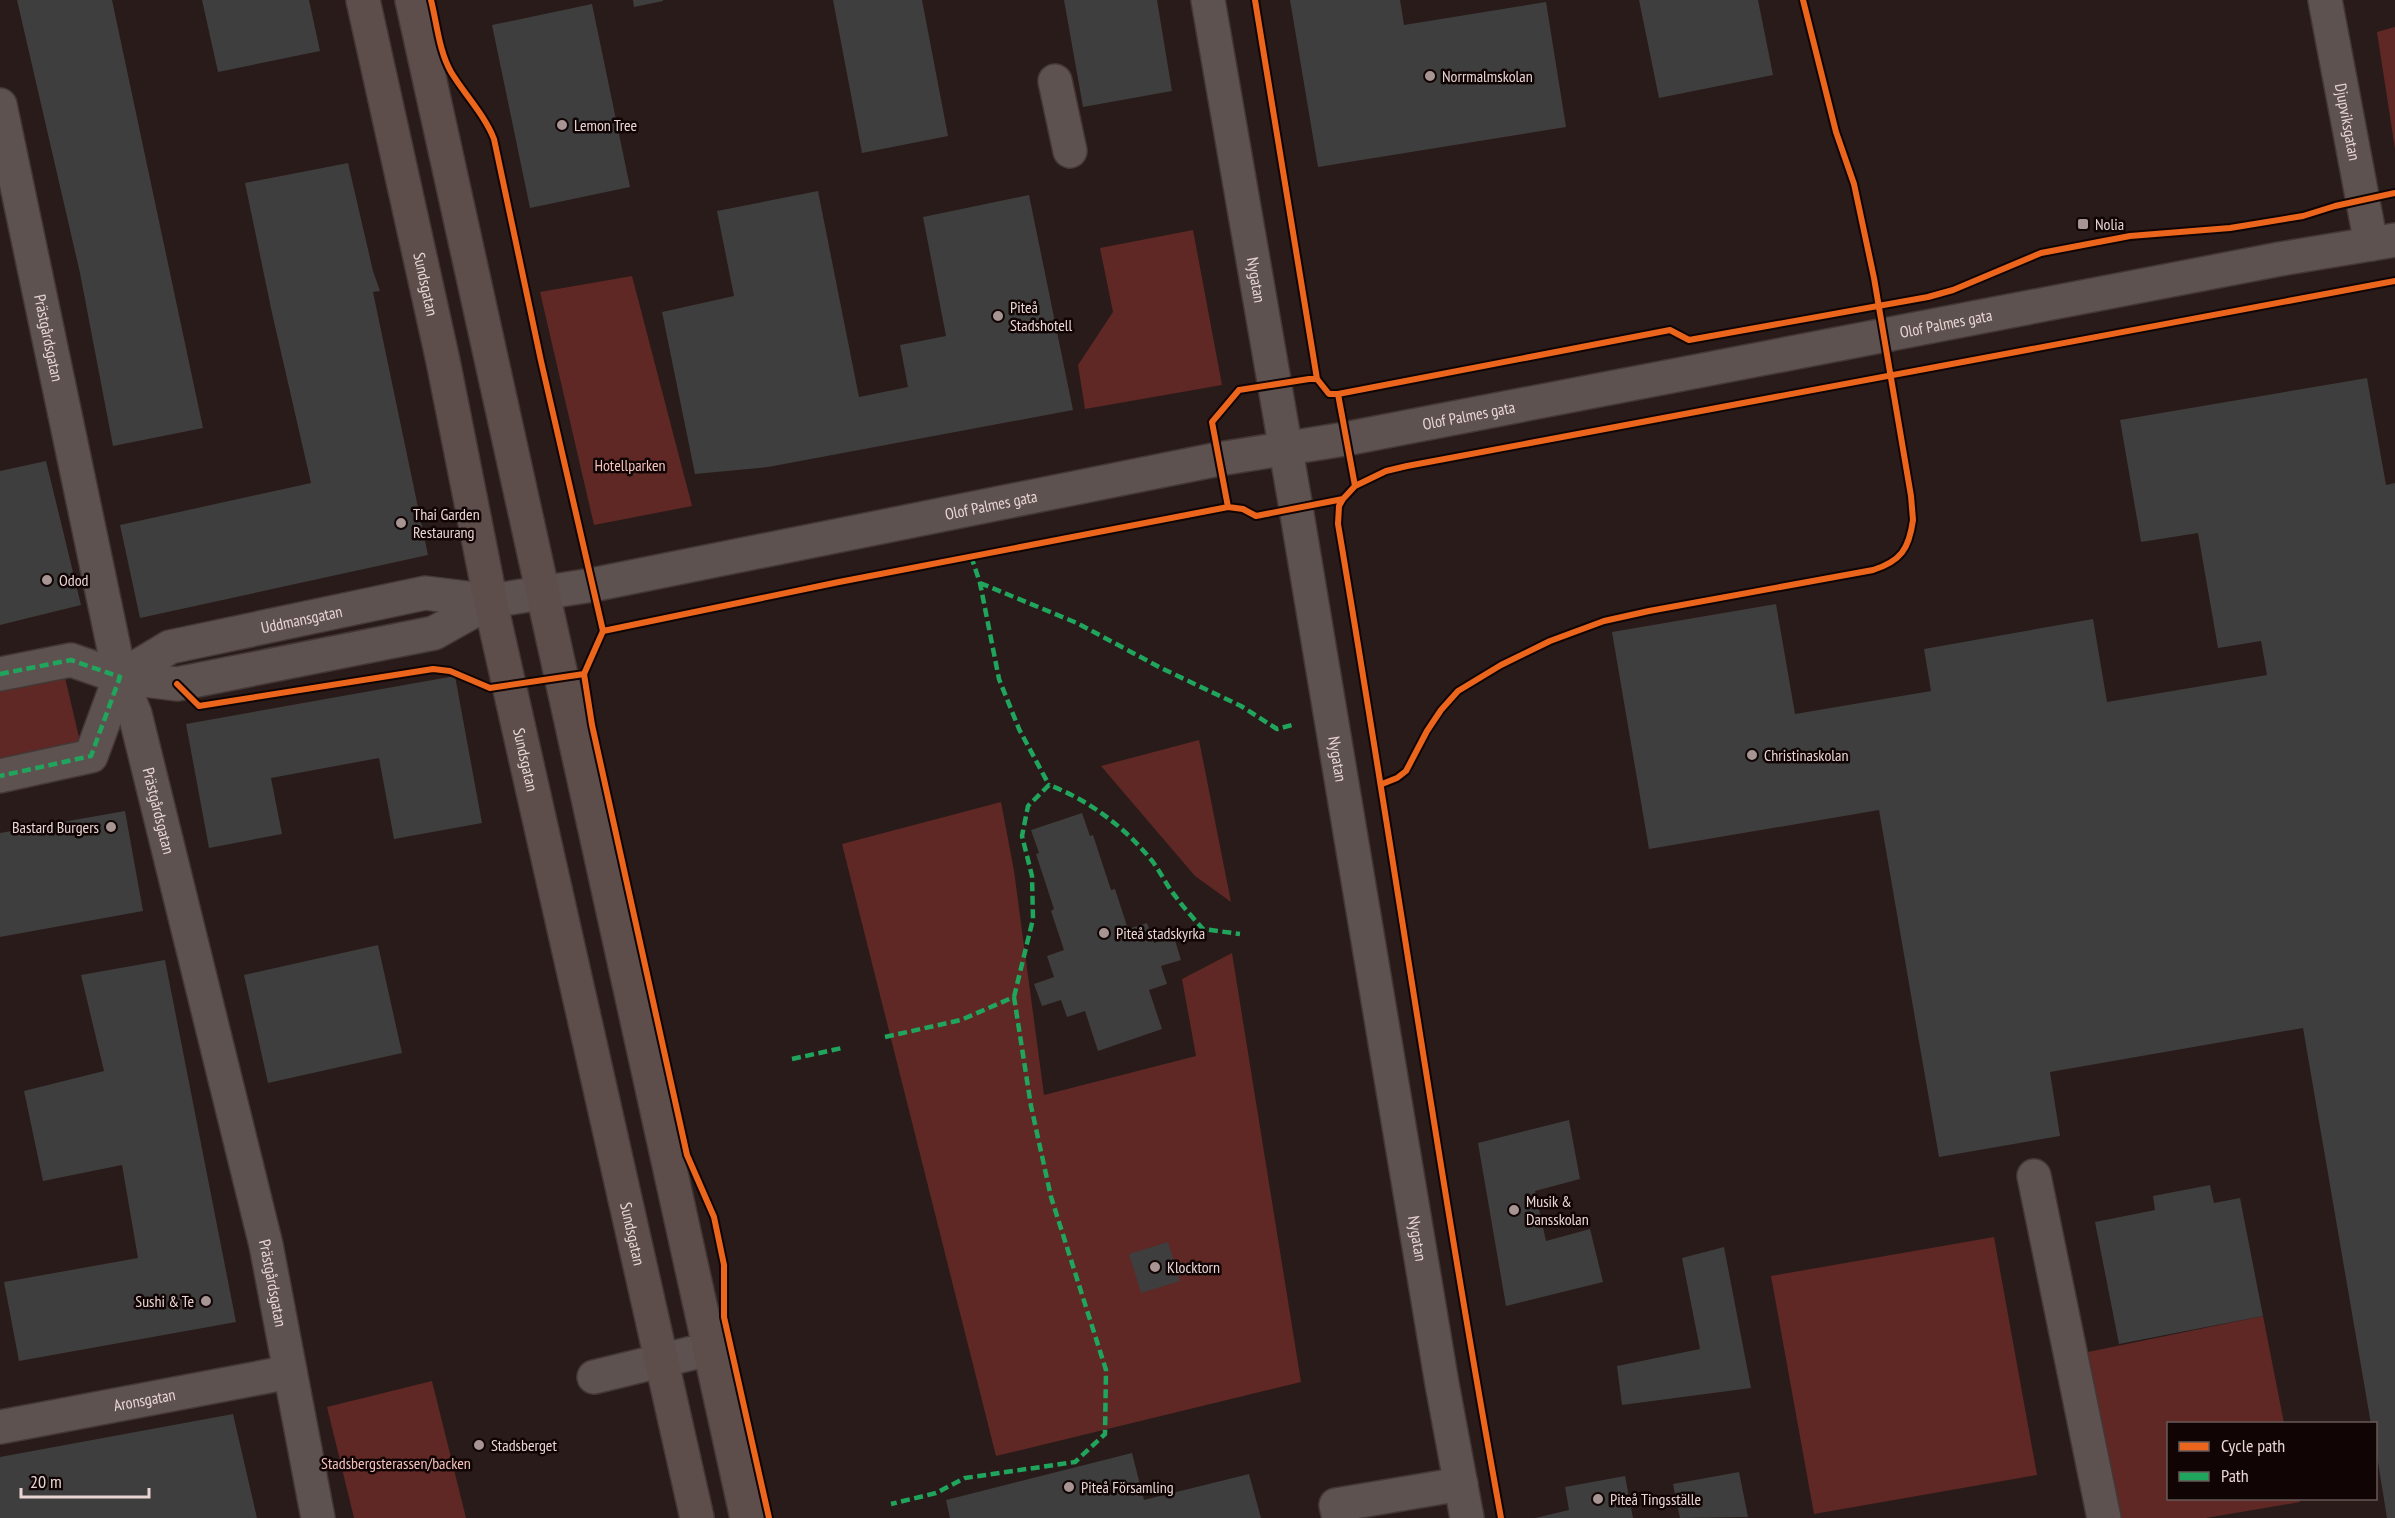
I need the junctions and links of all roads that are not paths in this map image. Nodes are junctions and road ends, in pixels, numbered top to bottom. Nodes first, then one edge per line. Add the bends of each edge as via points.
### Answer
1 (363, 0) edge
2 (412, 0) edge
3 (1208, 0) edge
4 (2325, 0) edge
5 (1055, 81) dead end
6 (0, 105) edge
7 (1070, 151) dead end
8 (2383, 242) edge
9 (1286, 447) junction
10 (544, 593) junction
11 (491, 601) junction
12 (0, 674) edge
13 (120, 677) junction
14 (0, 776) edge
15 (2034, 1176) dead end
16 (709, 1349) junction
17 (661, 1361) junction
18 (290, 1372) junction
19 (594, 1377) dead end
20 (1, 1423) edge
21 (1461, 1484) junction
22 (318, 1518) edge
23 (697, 1518) edge
24 (747, 1518) edge
25 (1339, 1518) edge
26 (1467, 1518) edge
27 (2104, 1518) edge

1 - 11 main road, Sundsgatan via 443,361
2 - 10 main road
3 - 9 street, Nygatan
4 - 8 street, Djupviksgatan
5 - 7 street
6 - 13 street, Prästgårdsgatan
8 - 9 street, Olof Palmes gata
9 - 10 street, Olof Palmes gata
9 - 21 street, Nygatan
10 - 11 street
10 - 16 main road
11 - 13 street via 434,633 177,684
11 - 17 main road, Sundsgatan
12 - 13 street via 71,660
13 - 14 street via 91,756
13 - 18 street, Prästgårdsgatan via 135,714 266,1245
15 - 27 street
16 - 17 street
16 - 24 main road
17 - 19 street
17 - 23 main road, Sundsgatan
18 - 20 street, Aronsgatan
18 - 22 street, Prästgårdsgatan
21 - 25 street via 1336,1505
21 - 26 street, Nygatan

